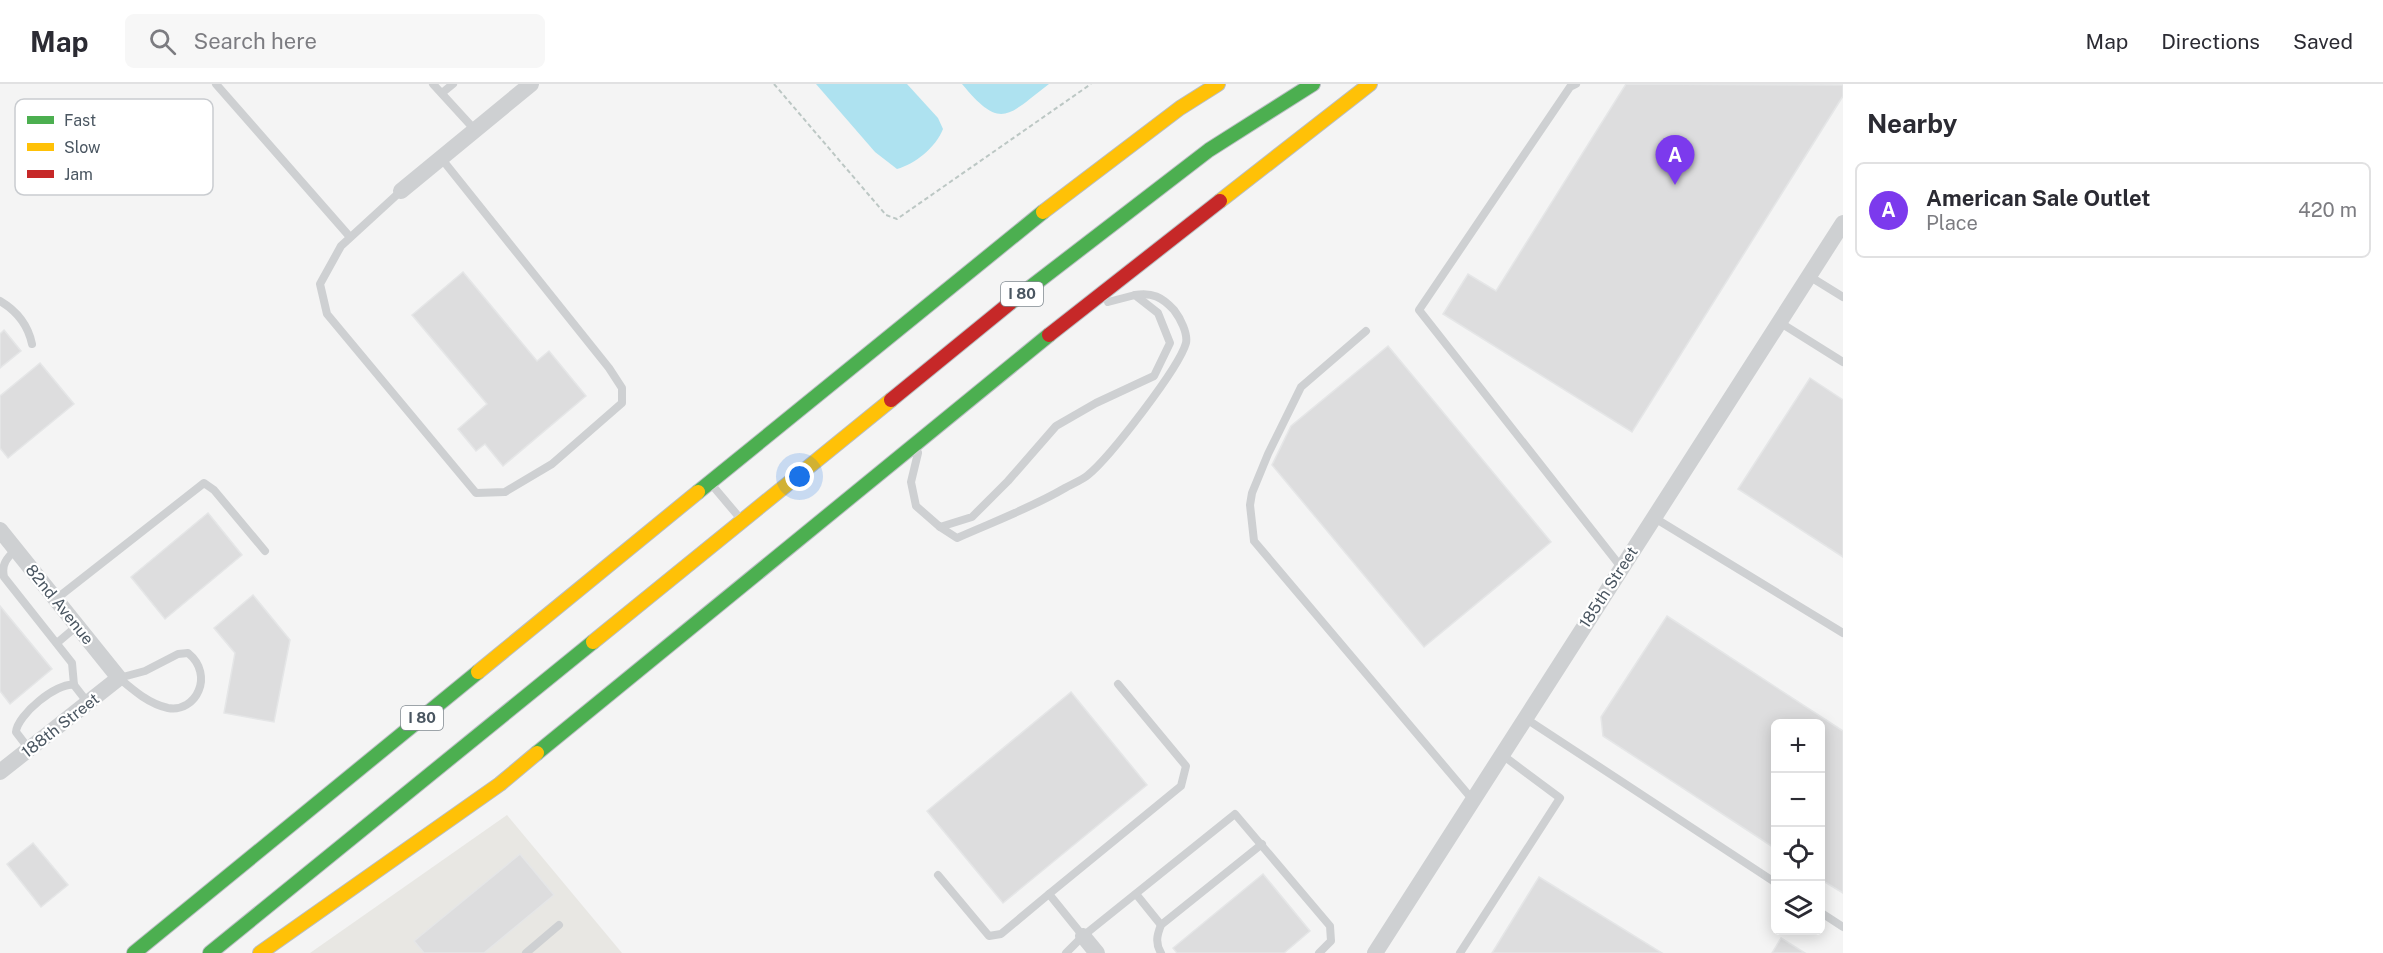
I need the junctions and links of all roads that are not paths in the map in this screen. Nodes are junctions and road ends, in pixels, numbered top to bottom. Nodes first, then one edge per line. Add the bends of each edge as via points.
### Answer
1 (216, 84) edge
2 (434, 84) edge
3 (453, 84) edge
4 (531, 84) edge
5 (1218, 84) edge
6 (1313, 84) edge
7 (1370, 84) edge
8 (1576, 84) edge
9 (442, 93) junction
10 (475, 130) junction
11 (441, 158) junction
12 (401, 191) joint
13 (1843, 223) edge
14 (351, 237) junction
15 (1809, 276) junction
16 (1135, 296) junction
17 (1843, 297) edge
18 (0, 301) edge
19 (1082, 309) junction
20 (1779, 322) junction
21 (1366, 331) dead end
22 (32, 344) dead end
23 (1843, 362) edge
24 (922, 438) junction
25 (710, 483) junction
26 (1653, 517) junction
27 (743, 522) junction
28 (940, 527) junction
29 (0, 530) edge
30 (16, 549) junction
31 (265, 551) dead end
32 (1621, 567) junction
33 (56, 599) junction
34 (77, 626) junction
35 (1843, 633) edge
36 (57, 643) junction
37 (119, 678) junction
38 (1118, 684) dead end
39 (74, 685) junction
40 (88, 703) junction
41 (1524, 717) junction
42 (29, 749) junction
43 (1501, 754) junction
44 (0, 772) edge
45 (1472, 799) junction
46 (1262, 844) junction
47 (938, 874) dead end
48 (1773, 881) edge
49 (1049, 894) junction
50 (1136, 894) junction
51 (1825, 915) edge
52 (559, 925) dead end
53 (1161, 925) junction
54 (1843, 927) edge
55 (1083, 936) junction
56 (134, 953) edge
57 (210, 953) edge
58 (260, 953) edge
59 (526, 953) edge
60 (1066, 953) edge
61 (1097, 953) edge
62 (1161, 953) edge
63 (1319, 953) edge
64 (1375, 953) edge
65 (1460, 953) edge

1 - 14 lane
2 - 9 lane
3 - 9 lane
4 - 10 street
5 - 25 highway, I 80 via 1180,108 1013,235
6 - 27 highway, I 80 via 1209,150 1054,268
7 - 19 highway
8 - 32 lane via 1570,87 1419,310
9 - 10 lane
10 - 11 street
11 - 12 street
11 - 14 lane via 609,368 622,388 622,403 552,464 505,492 476,493 327,314 320,284 341,246
12 - 14 lane
13 - 15 street, 185th Street
15 - 17 lane
15 - 20 street, 185th Street
16 - 19 lane
16 - 28 lane via 1158,313 1170,343 1154,376 1056,426 972,517
16 - 28 lane via 1147,293 1165,301 1180,317 1187,340 1157,392 1111,450 1088,475 1042,501 957,537
18 - 22 lane via 28,329
19 - 24 highway
20 - 23 lane
20 - 26 street, 185th Street
21 - 45 lane via 1301,387 1252,494 1254,541
24 - 28 lane via 911,482 916,506
24 - 58 highway via 500,784
25 - 27 lane
25 - 56 highway, I 80
26 - 32 street, 185th Street
26 - 35 lane
27 - 57 highway, I 80
29 - 30 street, 82nd Avenue
30 - 33 street, 82nd Avenue
30 - 36 lane via 2,568 4,577
31 - 33 lane via 204,483
32 - 41 street, 185th Street
33 - 34 street, 82nd Avenue
34 - 36 lane
34 - 37 street, 82nd Avenue
36 - 39 lane via 72,663
37 - 37 lane via 136,693 168,708 189,701 202,682 201,668 188,653
37 - 40 street, 188th Street
38 - 49 lane via 1186,766 1181,786
39 - 40 lane
39 - 42 lane via 60,686 16,725 16,732
40 - 42 street, 188th Street
41 - 43 street, 185th Street
41 - 48 lane
42 - 44 street, 188th Street
43 - 45 street, 185th Street
43 - 65 lane via 1560,798
45 - 64 street, 185th Street
46 - 50 lane via 1235,814
46 - 53 lane
46 - 63 lane via 1330,926 1331,941
47 - 49 lane via 989,936 1001,934
49 - 55 lane
50 - 53 lane
50 - 55 lane
51 - 54 lane
52 - 59 lane
53 - 62 lane via 1156,937
55 - 60 lane
55 - 61 street

